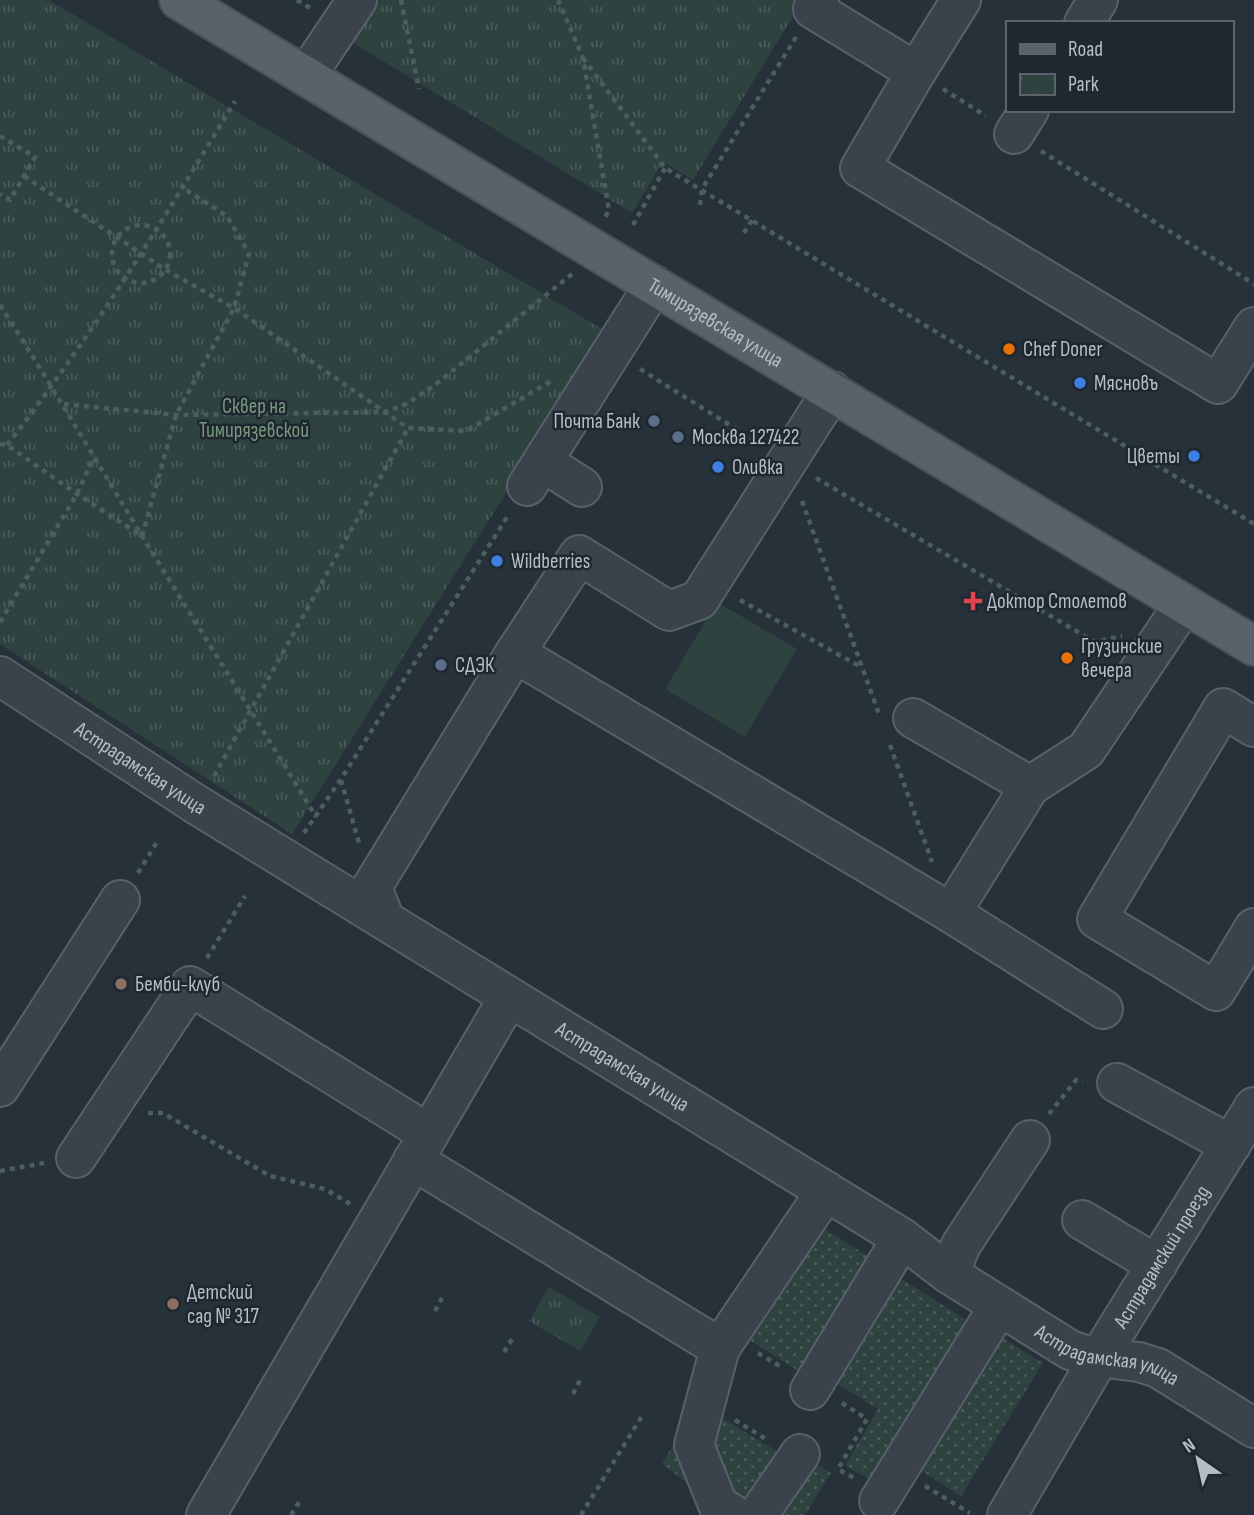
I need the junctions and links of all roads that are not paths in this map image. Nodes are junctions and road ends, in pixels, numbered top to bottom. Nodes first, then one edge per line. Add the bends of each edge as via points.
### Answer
1 (179, 0) edge
2 (357, 0) edge
3 (961, 0) edge
4 (1098, 0) edge
5 (816, 5) edge
6 (1085, 21) edge
7 (916, 72) junction
8 (306, 76) junction
9 (654, 285) junction
10 (1254, 327) edge
11 (832, 391) junction
12 (582, 487) dead end
13 (1177, 615) junction
14 (1253, 645) edge
15 (515, 653) junction
16 (0, 676) edge
17 (894, 725) road end
18 (1254, 727) edge
19 (1030, 786) junction
20 (120, 900) dead end
21 (378, 903) junction
22 (951, 914) junction
23 (1254, 928) edge
24 (509, 997) junction
25 (1103, 1009) dead end
26 (1118, 1083) road end
27 (0, 1087) edge
28 (1254, 1107) edge
29 (1030, 1140) road end
30 (1231, 1145) junction
31 (421, 1147) junction
32 (76, 1158) road end
33 (826, 1191) junction
34 (1082, 1220) dead end
35 (902, 1238) junction
36 (1157, 1265) junction
37 (949, 1274) junction
38 (999, 1306) junction
39 (720, 1348) junction
40 (1100, 1356) junction
41 (810, 1390) dead end
42 (1254, 1428) edge
43 (800, 1454) dead end
44 (888, 1485) road end
45 (989, 1514) edge
46 (206, 1515) edge
47 (734, 1515) edge
48 (758, 1515) edge

1 - 8 main road, Тимирязевская улица
2 - 8 street
3 - 7 street
4 - 6 street
5 - 7 street
7 - 10 street via 860,168 1218,384
8 - 9 main road, Тимирязевская улица
9 - 11 main road, Тимирязевская улица
9 - 12 street via 535,474
11 - 13 main road, Тимирязевская улица
11 - 15 street via 699,600 669,611 579,555
13 - 14 main road, Тимирязевская улица
13 - 19 street via 1086,750
15 - 21 street
15 - 22 street
16 - 21 street, Астрадамская улица via 194,803
17 - 19 street
18 - 23 street via 1223,708 1097,919 1216,991
19 - 22 street
20 - 27 street
21 - 24 street, Астрадамская улица
22 - 25 street
24 - 31 street
24 - 33 street, Астрадамская улица
26 - 30 street
28 - 30 street, Астрадамский проезд
29 - 37 street via 961,1245
30 - 36 street, Астрадамский проезд
31 - 32 street via 190,986
31 - 39 street
31 - 46 street
33 - 35 street, Астрадамская улица
33 - 39 street
34 - 36 street
35 - 37 street, Астрадамская улица
35 - 41 street
36 - 40 street, Астрадамский проезд
37 - 38 street, Астрадамская улица
38 - 40 street, Астрадамская улица via 1070,1350
38 - 44 street
39 - 47 street via 694,1445 718,1505
40 - 42 street, Астрадамская улица via 1158,1368
40 - 45 street, Астрадамский проезд
43 - 48 street

